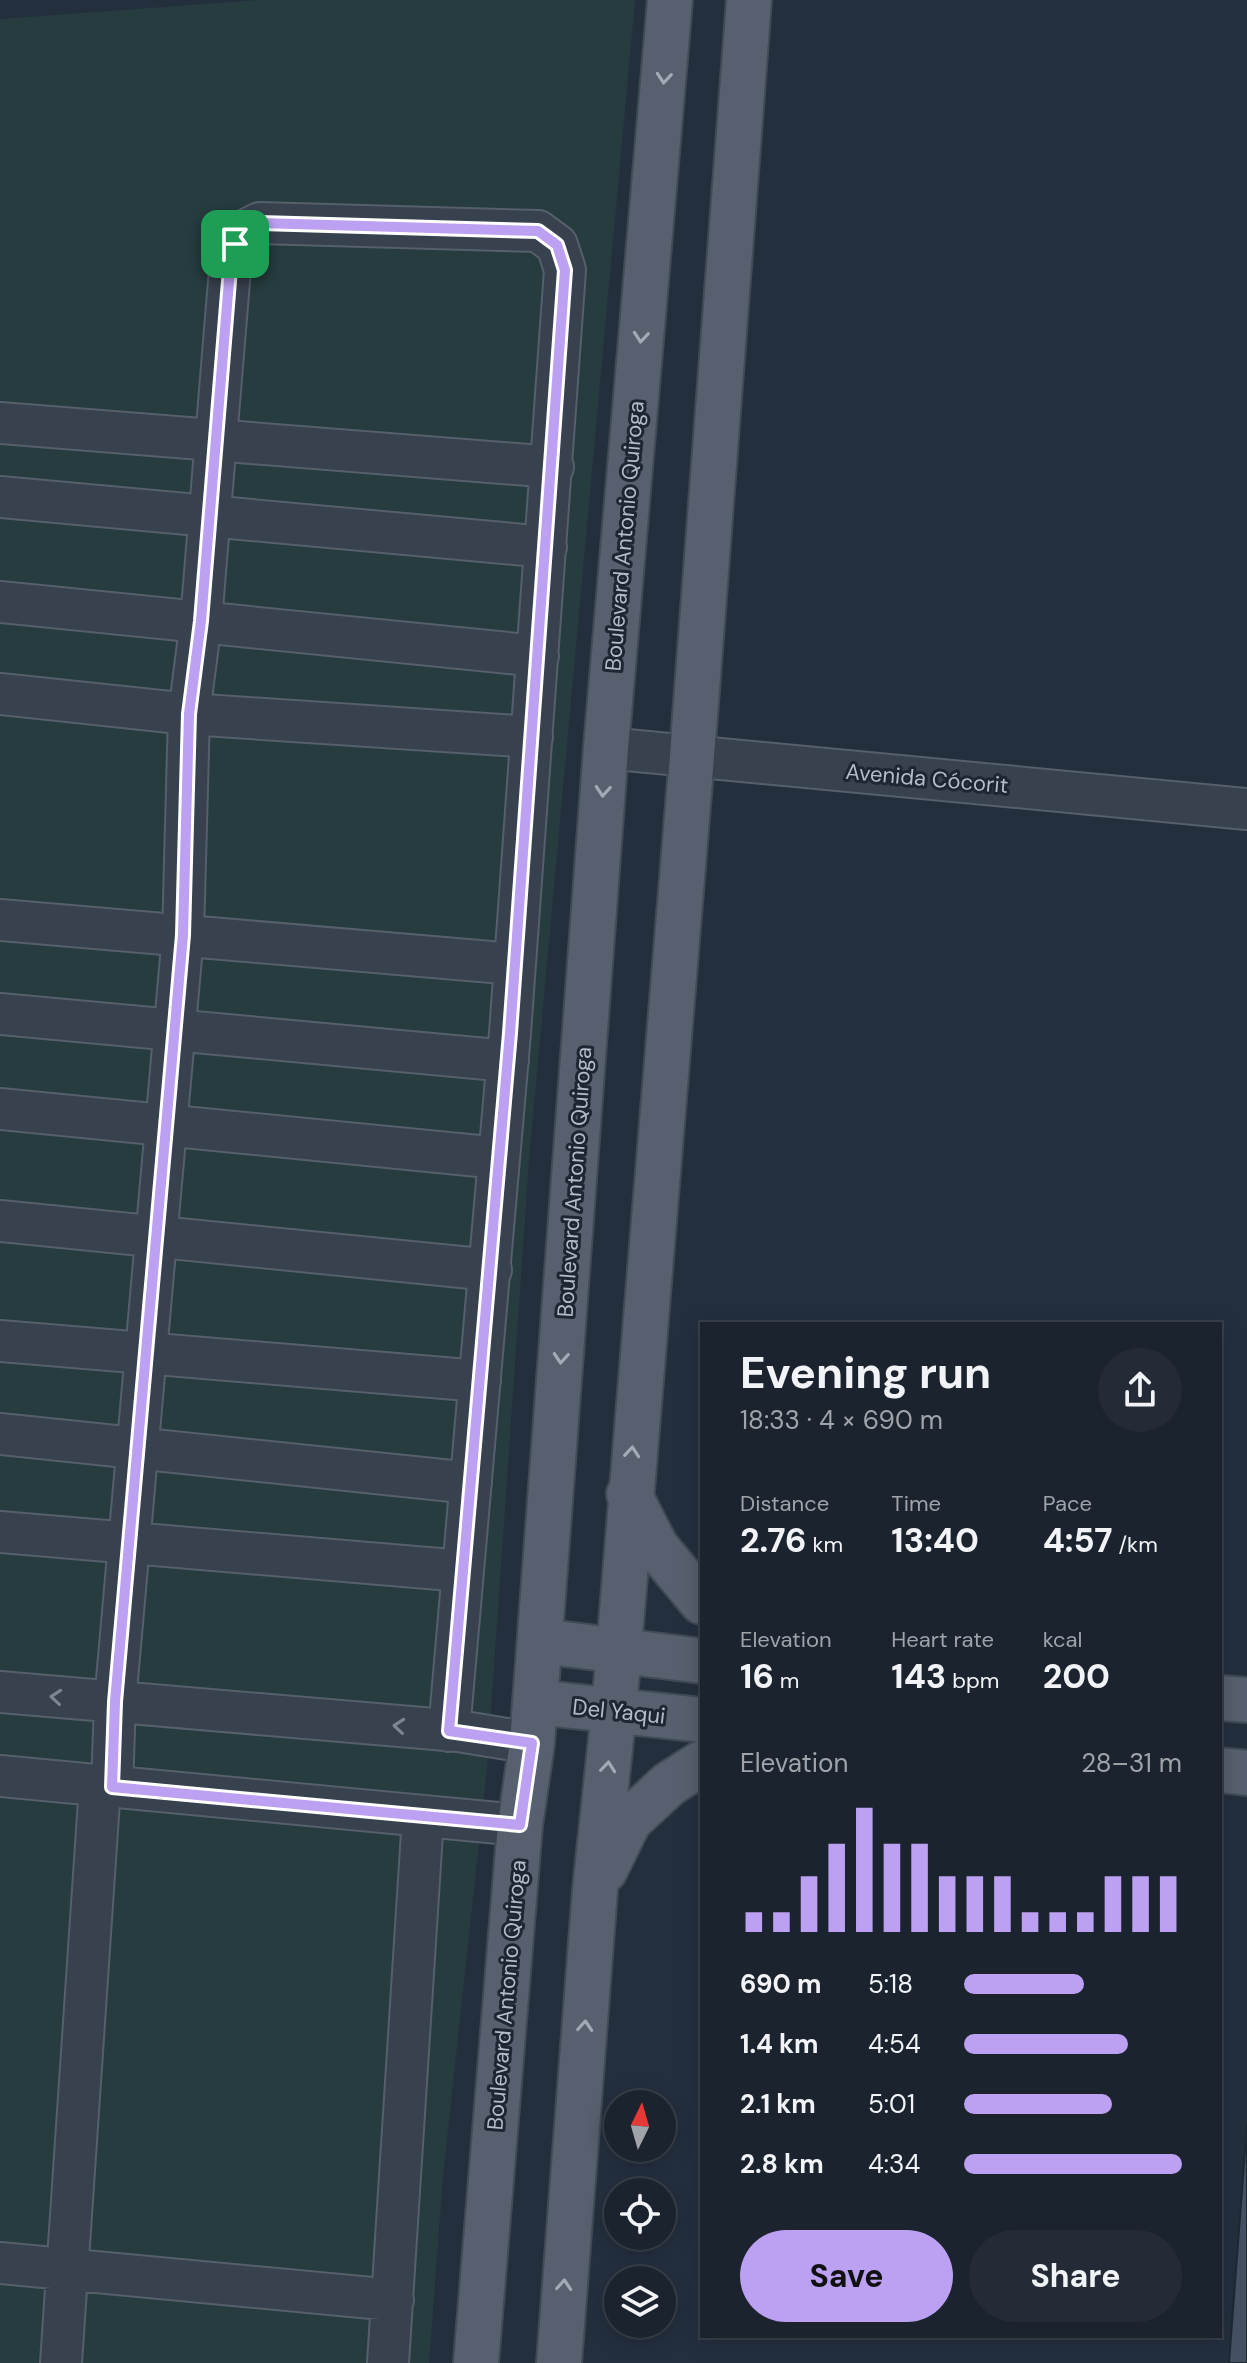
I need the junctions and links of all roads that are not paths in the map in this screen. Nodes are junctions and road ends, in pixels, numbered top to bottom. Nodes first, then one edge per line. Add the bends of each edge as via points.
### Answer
1 (670, 0) edge
2 (749, 0) edge
3 (0, 423) edge
4 (217, 440) junction
5 (553, 467) junction
6 (0, 497) edge
7 (207, 518) junction
8 (546, 547) junction
9 (0, 602) edge
10 (201, 621) junction
11 (538, 656) junction
12 (0, 694) edge
13 (189, 714) junction
14 (532, 737) junction
15 (606, 748) junction
16 (692, 756) junction
17 (1247, 809) edge
18 (0, 920) edge
19 (183, 935) junction
20 (515, 964) junction
21 (0, 1014) edge
22 (175, 1030) junction
23 (508, 1061) junction
24 (0, 1109) edge
25 (167, 1124) junction
26 (499, 1158) junction
27 (0, 1221) edge
28 (158, 1236) junction
29 (491, 1270) junction
30 (0, 1341) edge
31 (147, 1355) junction
32 (480, 1381) junction
33 (0, 1434) edge
34 (139, 1449) junction
35 (471, 1483) junction
36 (629, 1494) junction
37 (0, 1532) edge
38 (130, 1545) junction
39 (463, 1571) junction
40 (700, 1600) edge
41 (540, 1641) junction
42 (616, 1651) junction
43 (700, 1661) edge
44 (0, 1692) edge
45 (1222, 1698) edge
46 (1247, 1700) edge
47 (115, 1702) junction
48 (614, 1710) junction
49 (700, 1720) edge
50 (534, 1722) junction
51 (449, 1731) junction
52 (700, 1764) edge
53 (0, 1776) edge
54 (106, 1786) junction
55 (423, 1817) junction
56 (520, 1825) junction
57 (595, 1890) junction
58 (0, 2263) edge
59 (70, 2269) junction
60 (393, 2300) junction
61 (61, 2363) edge
62 (388, 2363) edge
63 (476, 2363) edge
64 (559, 2363) edge

1 -> 15 main road, Boulevard Antonio Quiroga
2 - 16 main road
3 - 4 street
4 - 5 street
4 - 5 street via 230,269 240,233 260,223 538,231 557,245 565,270
4 - 7 street
5 - 8 street
6 - 7 street
7 - 8 street
7 - 10 street
8 - 11 street
9 - 10 street
10 - 11 street
10 - 13 street
11 - 14 street
12 - 13 street
13 - 14 street
13 - 19 street
14 - 20 street
15 - 16 street, Avenida Cócorit
15 -> 41 main road, Boulevard Antonio Quiroga
16 - 17 street, Avenida Cócorit
36 -> 16 main road
18 - 19 street
19 - 20 street
19 - 22 street
20 - 23 street
21 - 22 street
22 - 23 street
22 - 25 street
23 - 26 street
24 - 25 street
25 - 26 street
25 - 28 street
26 - 29 street
27 - 28 street
28 - 29 street
28 - 31 street
29 - 32 street
30 - 31 street
31 - 32 street
31 - 34 street
32 - 35 street
33 - 34 street
34 - 35 street
34 - 38 street
35 - 39 street
36 - 40 main road via 656,1547
36 - 42 main road
37 - 38 street
38 - 39 street
38 - 47 street
39 - 51 street
41 - 42 main road
41 - 50 main road, Boulevard Antonio Quiroga
42 - 43 main road
42 - 48 main road
47 -> 44 street
45 - 46 main road
51 -> 47 street
47 - 54 street
48 - 49 main road, Del Yaqui
48 - 50 main road, Del Yaqui
57 -> 48 main road
50 - 51 street
50 - 56 main road, Boulevard Antonio Quiroga
52 - 57 main road via 629,1821
53 - 54 street
54 - 55 street
54 - 59 street
55 - 56 street
55 - 60 street
56 - 63 main road, Boulevard Antonio Quiroga
64 -> 57 main road
58 - 59 street
59 - 60 street
59 - 61 street
60 - 62 street

